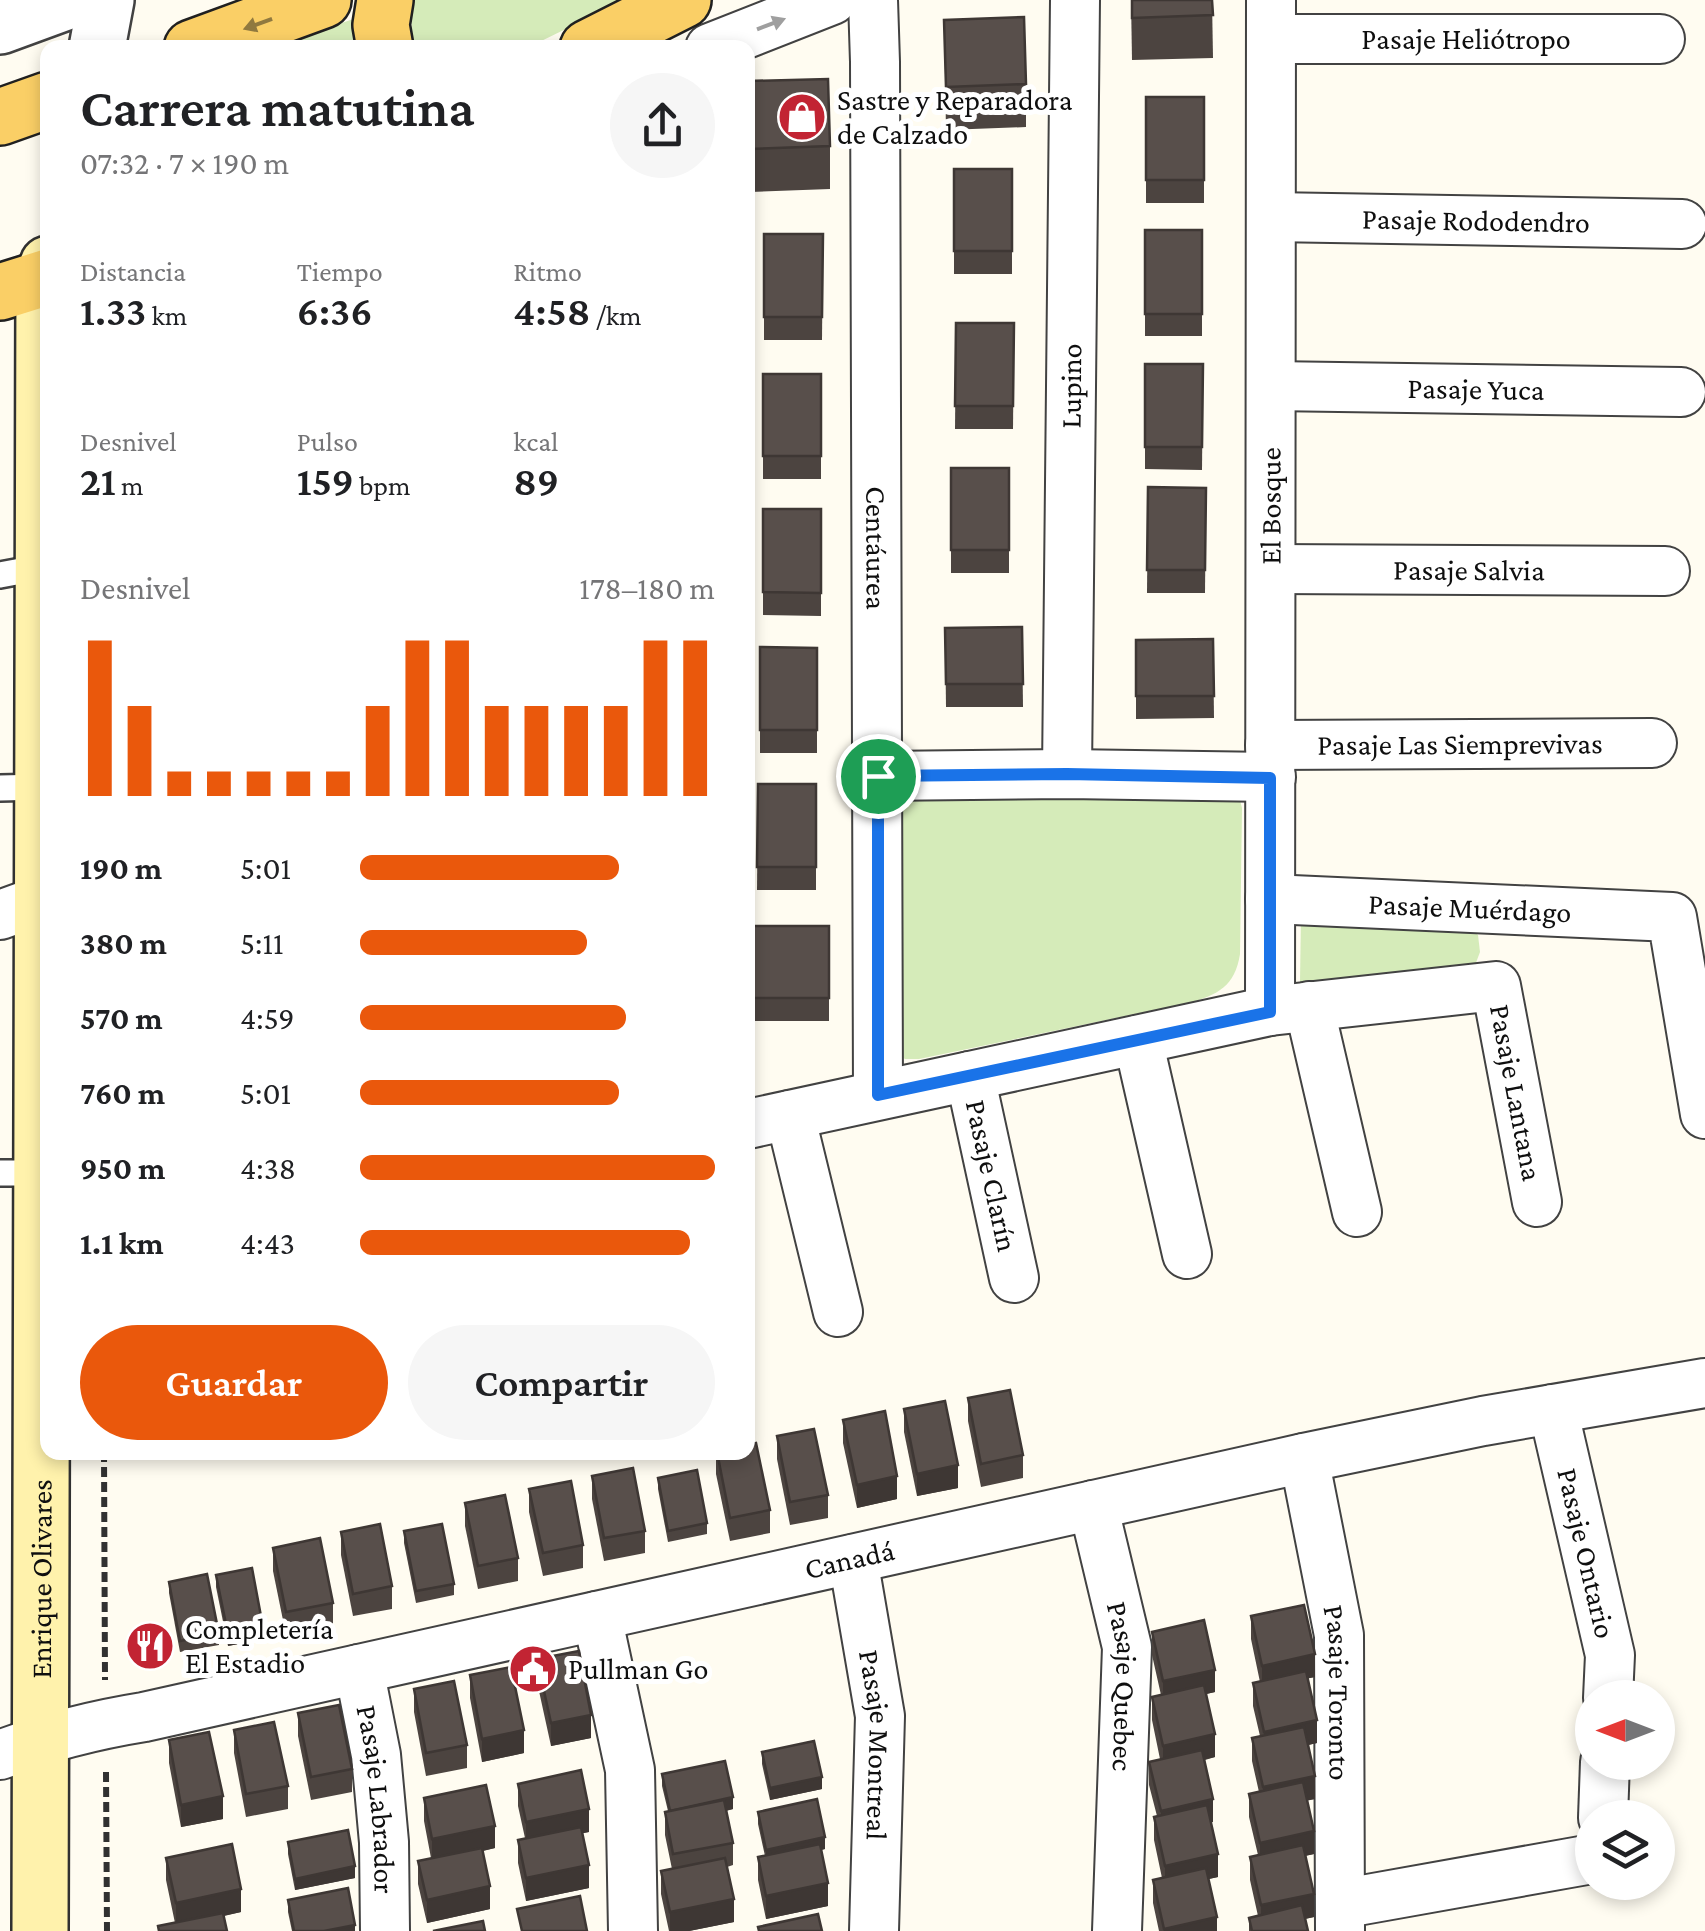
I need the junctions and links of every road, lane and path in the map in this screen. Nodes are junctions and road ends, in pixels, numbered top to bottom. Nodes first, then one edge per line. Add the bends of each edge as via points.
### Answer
1 (71, 0) edge
2 (106, 0) edge
3 (323, 0) edge
4 (385, 0) edge
5 (683, 0) edge
6 (832, 0) edge
7 (873, 0) edge
8 (1074, 0) edge
9 (1271, 20) edge
10 (0, 26) edge
11 (1660, 39) dead end
12 (98, 40) edge
13 (214, 40) edge
14 (384, 40) edge
15 (604, 40) edge
16 (730, 40) edge
17 (40, 103) edge
18 (0, 117) edge
19 (1271, 217) junction
20 (1682, 224) dead end
21 (35, 278) edge
22 (1270, 386) junction
23 (1682, 392) dead end
24 (1270, 569) junction
25 (21, 571) edge
26 (1665, 571) dead end
27 (1652, 744) dead end
28 (1270, 761) junction
29 (1067, 774) junction
30 (878, 776) junction
31 (22, 788) edge
32 (1270, 899) junction
33 (22, 908) edge
34 (1289, 1009) junction
35 (1138, 1040) junction
36 (970, 1076) junction
37 (878, 1095) junction
38 (1705, 1114) edge
39 (769, 1120) edge
40 (22, 1173) edge
41 (1537, 1202) dead end
42 (1357, 1212) dead end
43 (40, 1254) edge
44 (1187, 1254) dead end
45 (1014, 1278) dead end
46 (838, 1312) dead end
47 (40, 1370) edge
48 (1705, 1383) edge
49 (1553, 1409) junction
50 (1304, 1458) junction
51 (1093, 1505) junction
52 (853, 1559) junction
53 (597, 1616) junction
54 (359, 1669) junction
55 (1609, 1680) edge
56 (20, 1747) edge
57 (1575, 1863) edge
58 (1340, 1918) edge
59 (40, 1931) edge
60 (385, 1931) edge
61 (633, 1931) edge
62 (874, 1931) edge
63 (1118, 1931) edge

1 - 10 street
2 - 12 street
3 -> 13 main road
4 - 14 main road
5 - 15 main road
16 -> 6 street
7 - 30 street, Centáurea
8 - 29 street, Lupino
9 - 11 street, Pasaje Heliótropo
9 - 19 street, El Bosque
17 - 18 main road
19 - 20 street, Pasaje Rododendro
19 - 22 street, El Bosque
21 - 25 main road, Enrique Olivares
22 - 23 street, Pasaje Yuca
22 - 24 street, El Bosque
24 - 26 street, Pasaje Salvia
24 - 28 street, El Bosque
25 - 31 main road, Enrique Olivares
27 - 28 street, Pasaje Las Siemprevivas
28 - 29 street, Pasaje Las Siemprevivas
28 - 32 street, El Bosque
29 - 30 street, Pasaje Las Siemprevivas
30 - 37 street, Centáurea
31 - 33 main road, Enrique Olivares
32 - 34 street, El Bosque
32 - 38 street, Pasaje Muérdago via 1672,917
33 - 40 main road, Enrique Olivares
34 - 35 street
34 - 41 street, Pasaje Lantana via 1496,986
34 - 42 street, El Bosque
35 - 36 street
35 - 44 street
36 - 37 street
36 - 45 street, Pasaje Clarín
37 - 39 street
39 - 46 street
40 - 43 main road, Enrique Olivares
47 - 56 main road, Enrique Olivares
48 - 49 street, Canadá
49 - 50 street, Canadá
49 - 55 street, Pasaje Ontario via 1610,1655
50 - 51 street, Canadá
50 - 58 street, Pasaje Toronto via 1339,1635
51 - 52 street, Canadá
51 - 63 street, Pasaje Quebec via 1126,1647
52 - 53 street, Canadá
52 - 62 street, Pasaje Montreal via 880,1716
53 - 54 street, Canadá
53 - 61 street via 630,1770
54 - 56 street, Canadá
54 - 60 street, Pasaje Labrador via 376,1755
56 - 59 main road, Enrique Olivares
57 - 58 street

